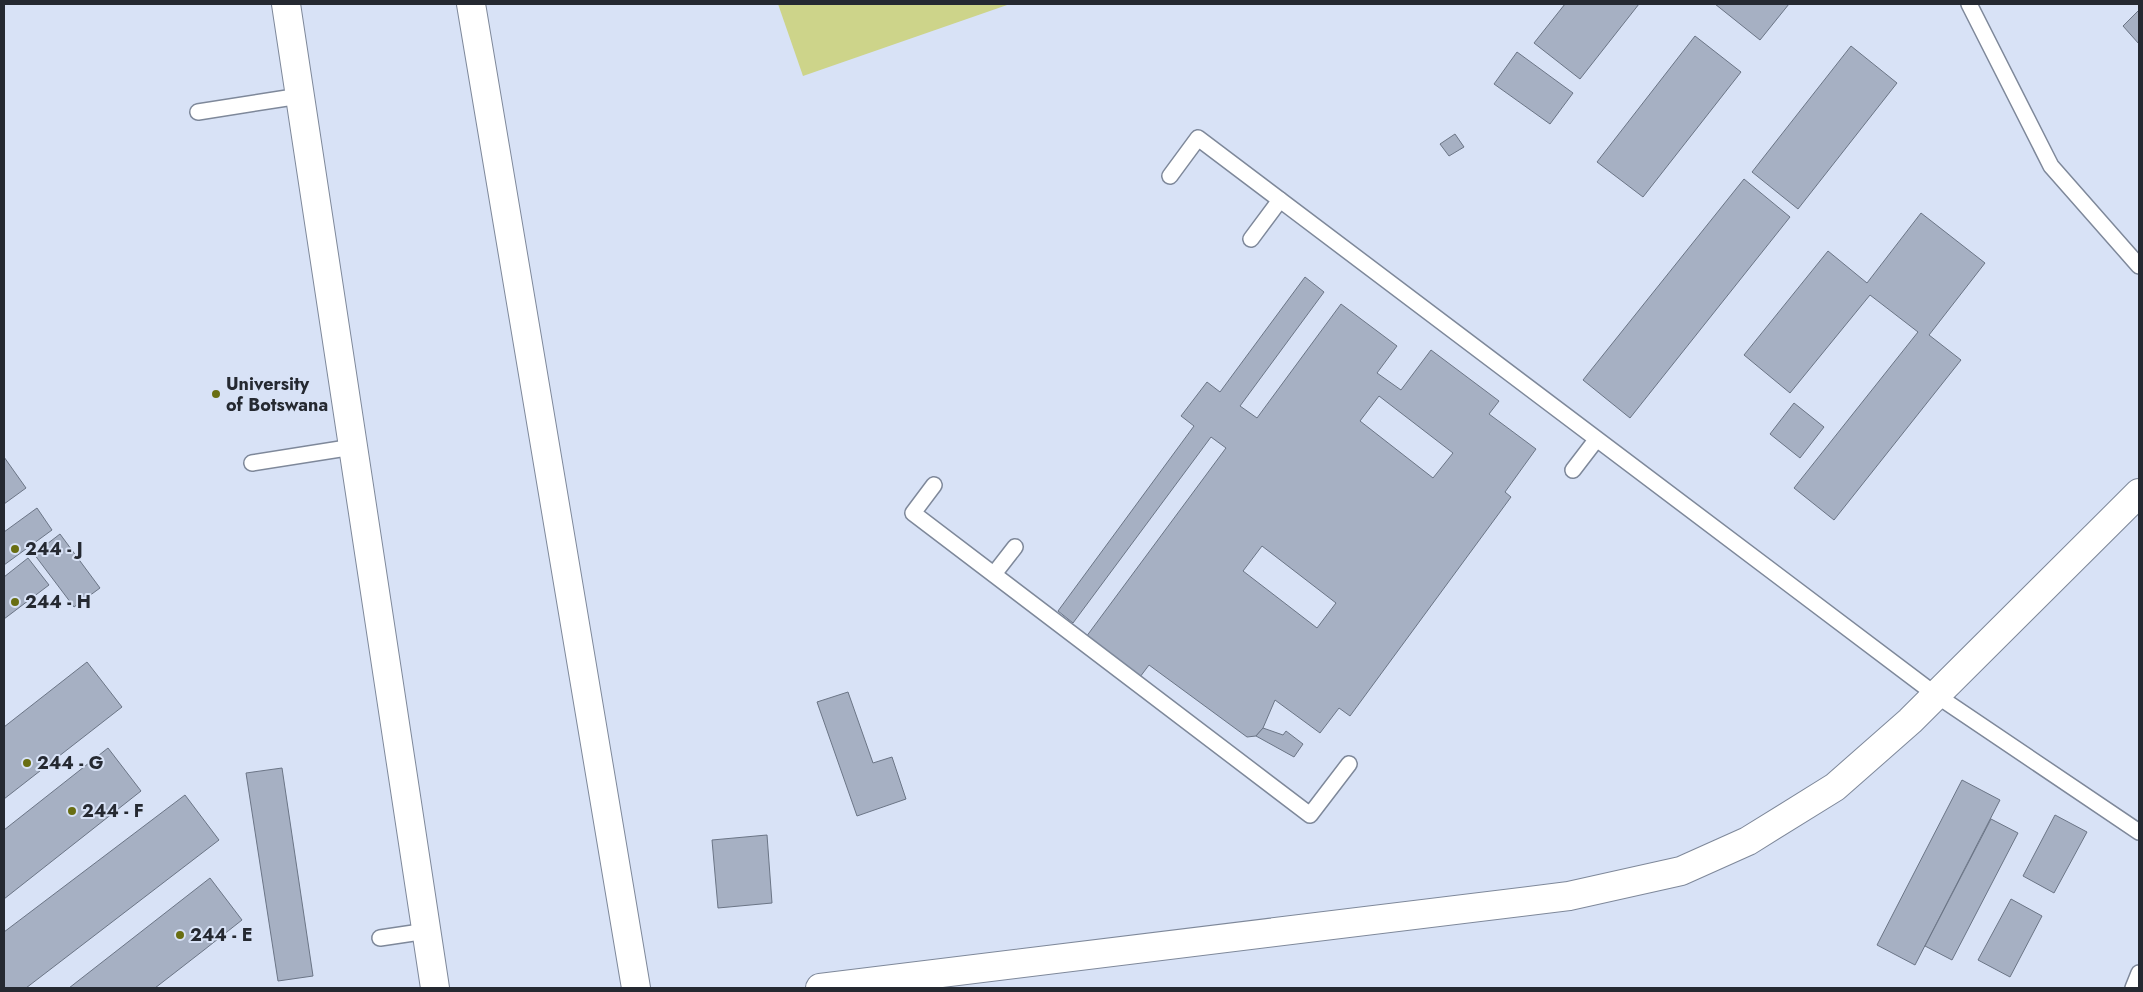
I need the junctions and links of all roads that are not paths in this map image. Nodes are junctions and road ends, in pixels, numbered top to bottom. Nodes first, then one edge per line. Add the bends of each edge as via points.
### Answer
1 (286, 4) edge
2 (470, 4) edge
3 (1969, 4) edge
4 (300, 96) junction
5 (198, 112) dead end
6 (1170, 176) dead end
7 (1280, 200) junction
8 (1251, 238) dead end
9 (2139, 266) edge
10 (1596, 440) junction
11 (353, 447) junction
12 (252, 463) dead end
13 (1573, 470) dead end
14 (934, 485) dead end
15 (2139, 493) edge
16 (1015, 547) dead end
17 (994, 574) junction
18 (1936, 695) junction
19 (1349, 764) dead end
20 (2139, 832) edge
21 (427, 931) junction
22 (380, 938) dead end
23 (2139, 973) edge
24 (852, 987) edge
25 (435, 988) edge
26 (636, 988) edge
27 (820, 988) edge
28 (2133, 988) edge

1 - 4 street
2 - 26 street
3 - 9 lane via 2051,166
4 - 5 lane
4 - 11 street
6 - 7 lane via 1198,138
7 - 8 lane
7 - 10 lane
10 - 13 lane
10 - 18 lane
11 - 12 lane
11 - 21 street
14 - 17 lane via 913,513
15 - 18 street
16 - 17 lane
17 - 19 lane via 1310,815
18 - 20 lane
18 - 24 street via 1835,787 1748,841 1681,871 1569,896
21 - 22 lane
21 - 25 street
23 - 28 lane
24 - 27 street

